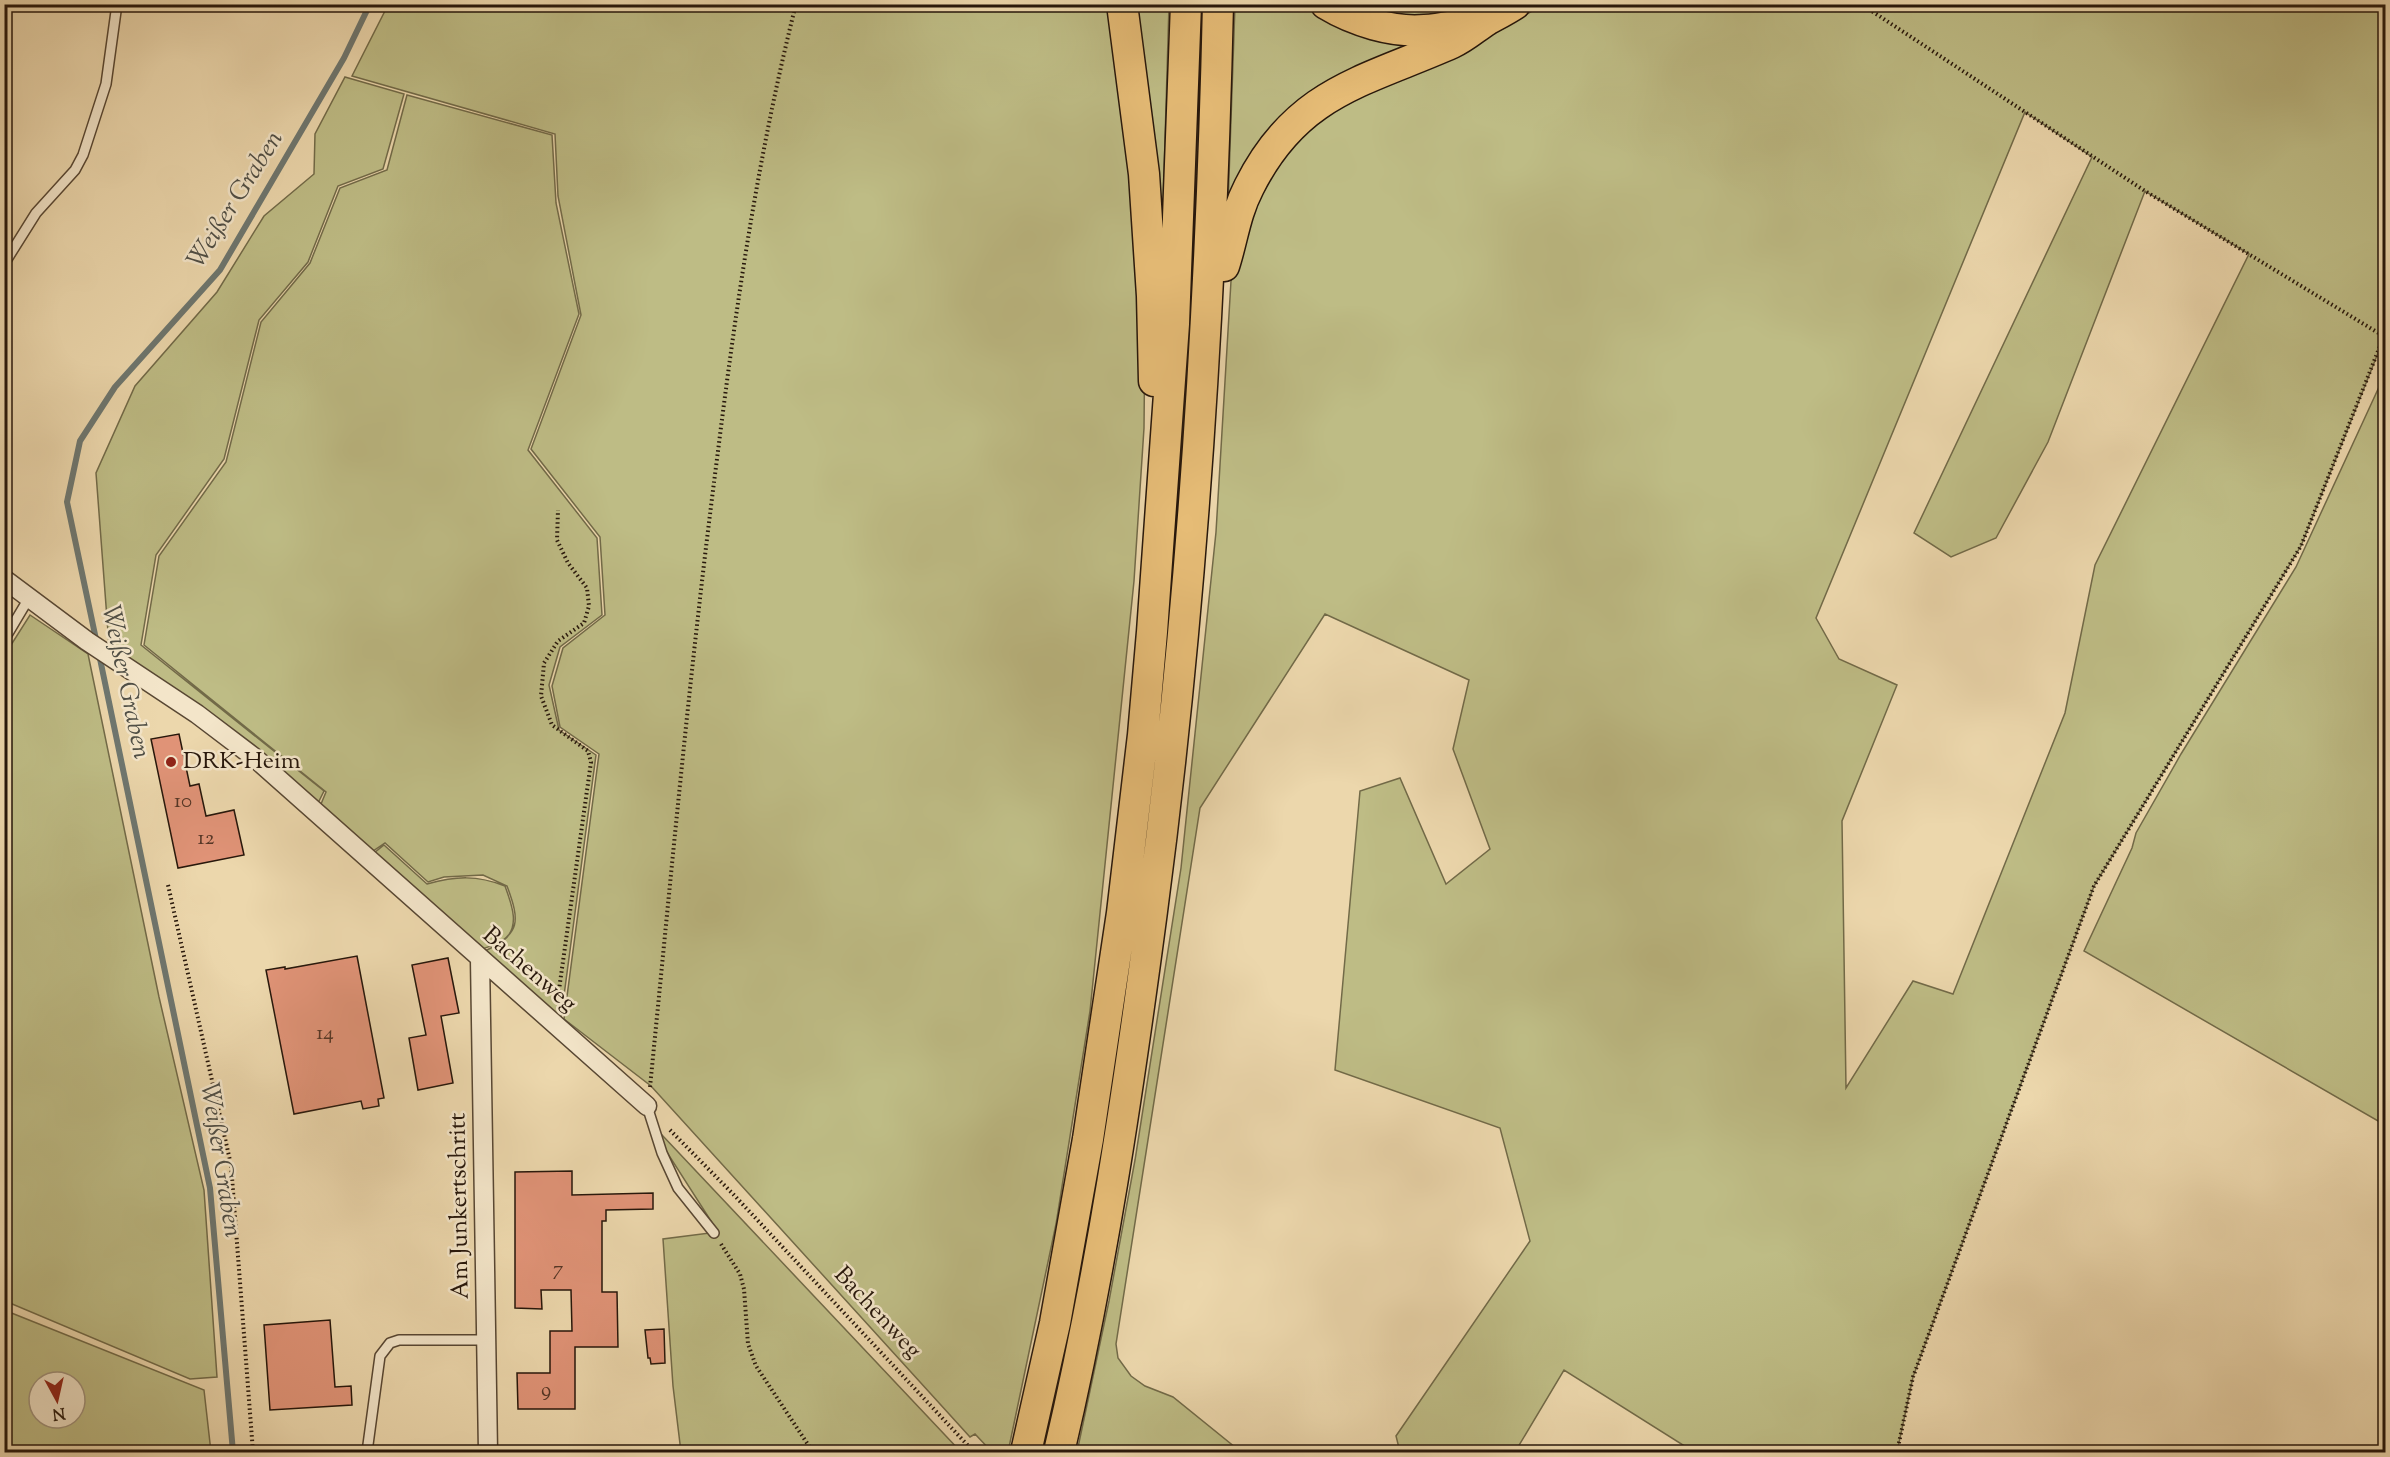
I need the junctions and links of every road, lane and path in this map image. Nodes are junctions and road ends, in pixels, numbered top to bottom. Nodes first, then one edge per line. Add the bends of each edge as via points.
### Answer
1 (117, 4) edge
2 (796, 4) edge
3 (1122, 4) edge
4 (1186, 4) edge
5 (1218, 4) edge
6 (1326, 4) edge
7 (1515, 4) edge
8 (1861, 4) edge
9 (1488, 20) junction
10 (4, 264) edge
11 (1207, 316) junction
12 (2385, 337) edge
13 (1166, 452) junction
14 (558, 510) dead end
15 (4, 579) edge
16 (29, 598) junction
17 (4, 640) edge
18 (168, 885) dead end
19 (480, 959) junction
20 (552, 1022) junction
21 (647, 1106) junction
22 (714, 1233) joint
23 (486, 1340) junction
24 (254, 1452) edge
25 (367, 1452) edge
26 (488, 1452) edge
27 (813, 1452) edge
28 (974, 1452) edge
29 (1026, 1452) edge
30 (1059, 1452) edge
31 (1897, 1452) edge

1 - 10 lane via 106,84 83,155 75,170 36,213
2 - 21 path via 765,134 730,351 701,579
3 - 13 highway via 1144,174 1153,375
4 - 13 highway
5 - 11 highway
6 - 9 highway via 1373,24 1399,29 1424,31
7 - 9 highway
8 - 12 path via 2145,191
9 - 11 highway via 1455,42 1346,86 1295,123 1270,151 1248,188
11 - 30 highway via 1188,594 1146,961 1095,1282
12 - 31 path via 2301,546 2094,886 1913,1377
13 - 29 highway via 1143,735 1112,979 1069,1246
14 - 20 path via 557,540 587,588 589,606 584,623 558,641 544,663 541,696 552,725 588,751 591,762 560,995
15 - 16 street, Bachenweg
16 - 17 lane
16 - 19 street, Bachenweg via 255,758
18 - 24 path via 231,1165
19 - 20 street, Bachenweg
19 - 23 street, Am Junkertschritt
20 - 21 street, Bachenweg
21 - 22 lane via 678,1188
21 - 28 path, Bachenweg
22 - 27 path via 740,1274 748,1344 756,1366
23 - 25 lane via 399,1340 385,1349 380,1356
23 - 26 street, Am Junkertschritt

